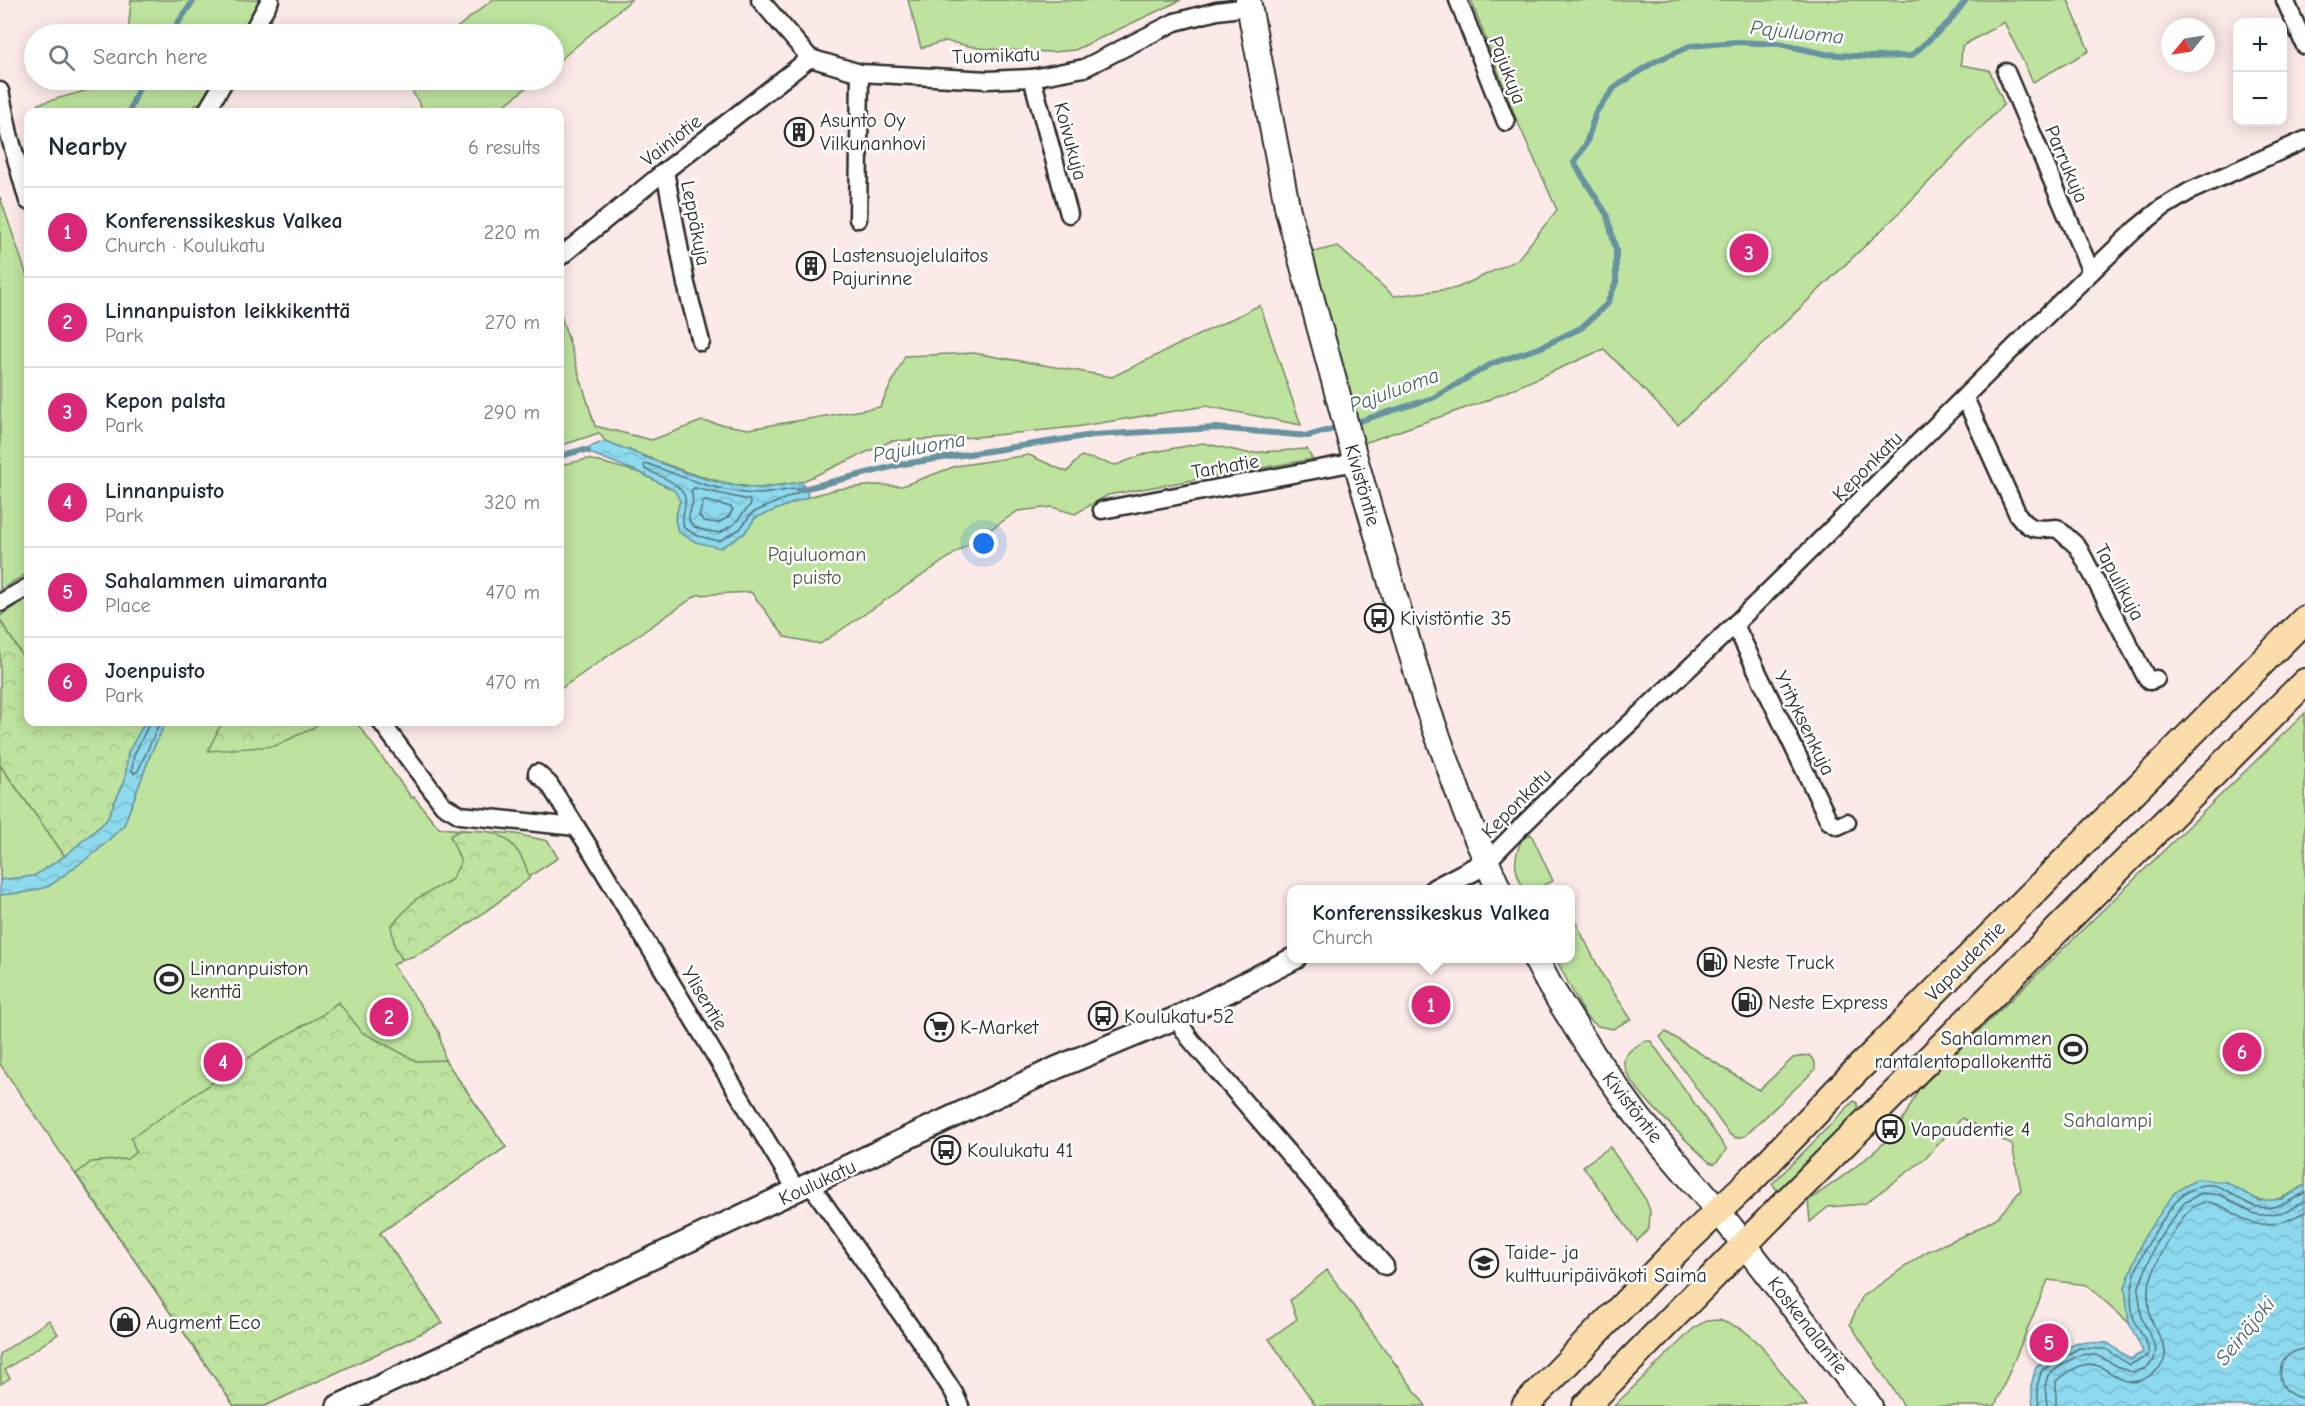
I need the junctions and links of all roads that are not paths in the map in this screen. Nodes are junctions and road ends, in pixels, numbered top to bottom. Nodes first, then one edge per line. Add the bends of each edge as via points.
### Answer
1 (270, 0) edge
2 (760, 0) edge
3 (1458, 0) edge
4 (2285, 0) edge
5 (1248, 3) edge
6 (257, 24) edge
7 (2305, 46) edge
8 (810, 58) junction
9 (2006, 72) dead end
10 (860, 73) junction
11 (1032, 78) junction
12 (219, 90) edge
13 (0, 91) edge
14 (208, 108) edge
15 (1506, 122) dead end
16 (2305, 140) edge
17 (665, 171) junction
18 (24, 180) edge
19 (1070, 214) dead end
20 (858, 219) dead end
21 (564, 254) edge
22 (2091, 272) junction
23 (701, 342) dead end
24 (1965, 398) junction
25 (1354, 454) junction
26 (1102, 510) dead end
27 (24, 589) edge
28 (0, 603) edge
29 (2305, 620) edge
30 (1735, 625) junction
31 (2156, 679) dead end
32 (2305, 682) edge
33 (384, 726) edge
34 (537, 772) dead end
35 (1847, 822) dead end
36 (576, 827) junction
37 (1486, 863) junction
38 (1444, 885) edge
39 (1497, 885) edge
40 (1287, 962) edge
41 (1538, 963) edge
42 (1176, 1018) junction
43 (804, 1188) junction
44 (1719, 1212) junction
45 (1745, 1244) junction
46 (1385, 1266) dead end
47 (338, 1406) edge
48 (960, 1406) edge
49 (1525, 1406) edge
50 (1586, 1406) edge
51 (1870, 1406) edge

1 - 6 street
2 - 8 street
3 - 15 street, Pajukuja
4 - 7 street
5 - 11 street, Tuomikatu via 1175,22 1084,68
5 - 25 main road, Kivistöntie via 1288,211
8 - 10 street, Tuomikatu
8 - 17 street, Vainiotie
9 - 22 street, Parrukuja
10 - 11 street, Tuomikatu via 988,80
10 - 20 street
11 - 19 street, Koivukuja
12 - 14 street
13 - 18 street
16 - 22 street, Keponkatu via 2190,191 2162,208
17 - 21 street, Vainiotie
17 - 23 street, Leppäkuja
22 - 24 street, Keponkatu
24 - 30 street, Keponkatu
24 - 31 street, Tapulikuja via 2018,515 2033,529 2057,528 2078,547 2146,677 2150,681
25 - 26 street, Tarhatie
25 - 37 main road, Kivistöntie via 1425,701
27 - 28 street
29 - 44 main road, Vapaudentie
30 - 35 street, Yrityksenkuja via 1829,821 1838,826
30 - 37 street, Keponkatu
32 - 45 main road
33 - 36 street via 442,805 460,815
34 - 36 street, Ylisentie
36 - 43 street, Ylisentie
37 - 38 street
37 - 39 main road, Kivistöntie
40 - 42 street, Koulukatu
41 - 44 main road, Kivistöntie via 1594,1056 1638,1117
42 - 43 street, Koulukatu via 1056,1068
42 - 46 street
43 - 47 street, Koulukatu
43 - 48 street, Ylisentie via 931,1357
44 - 45 main road, Kivistöntie
44 - 49 main road, Vapaudentie
45 - 50 main road
45 - 51 main road, Koskenalantie

